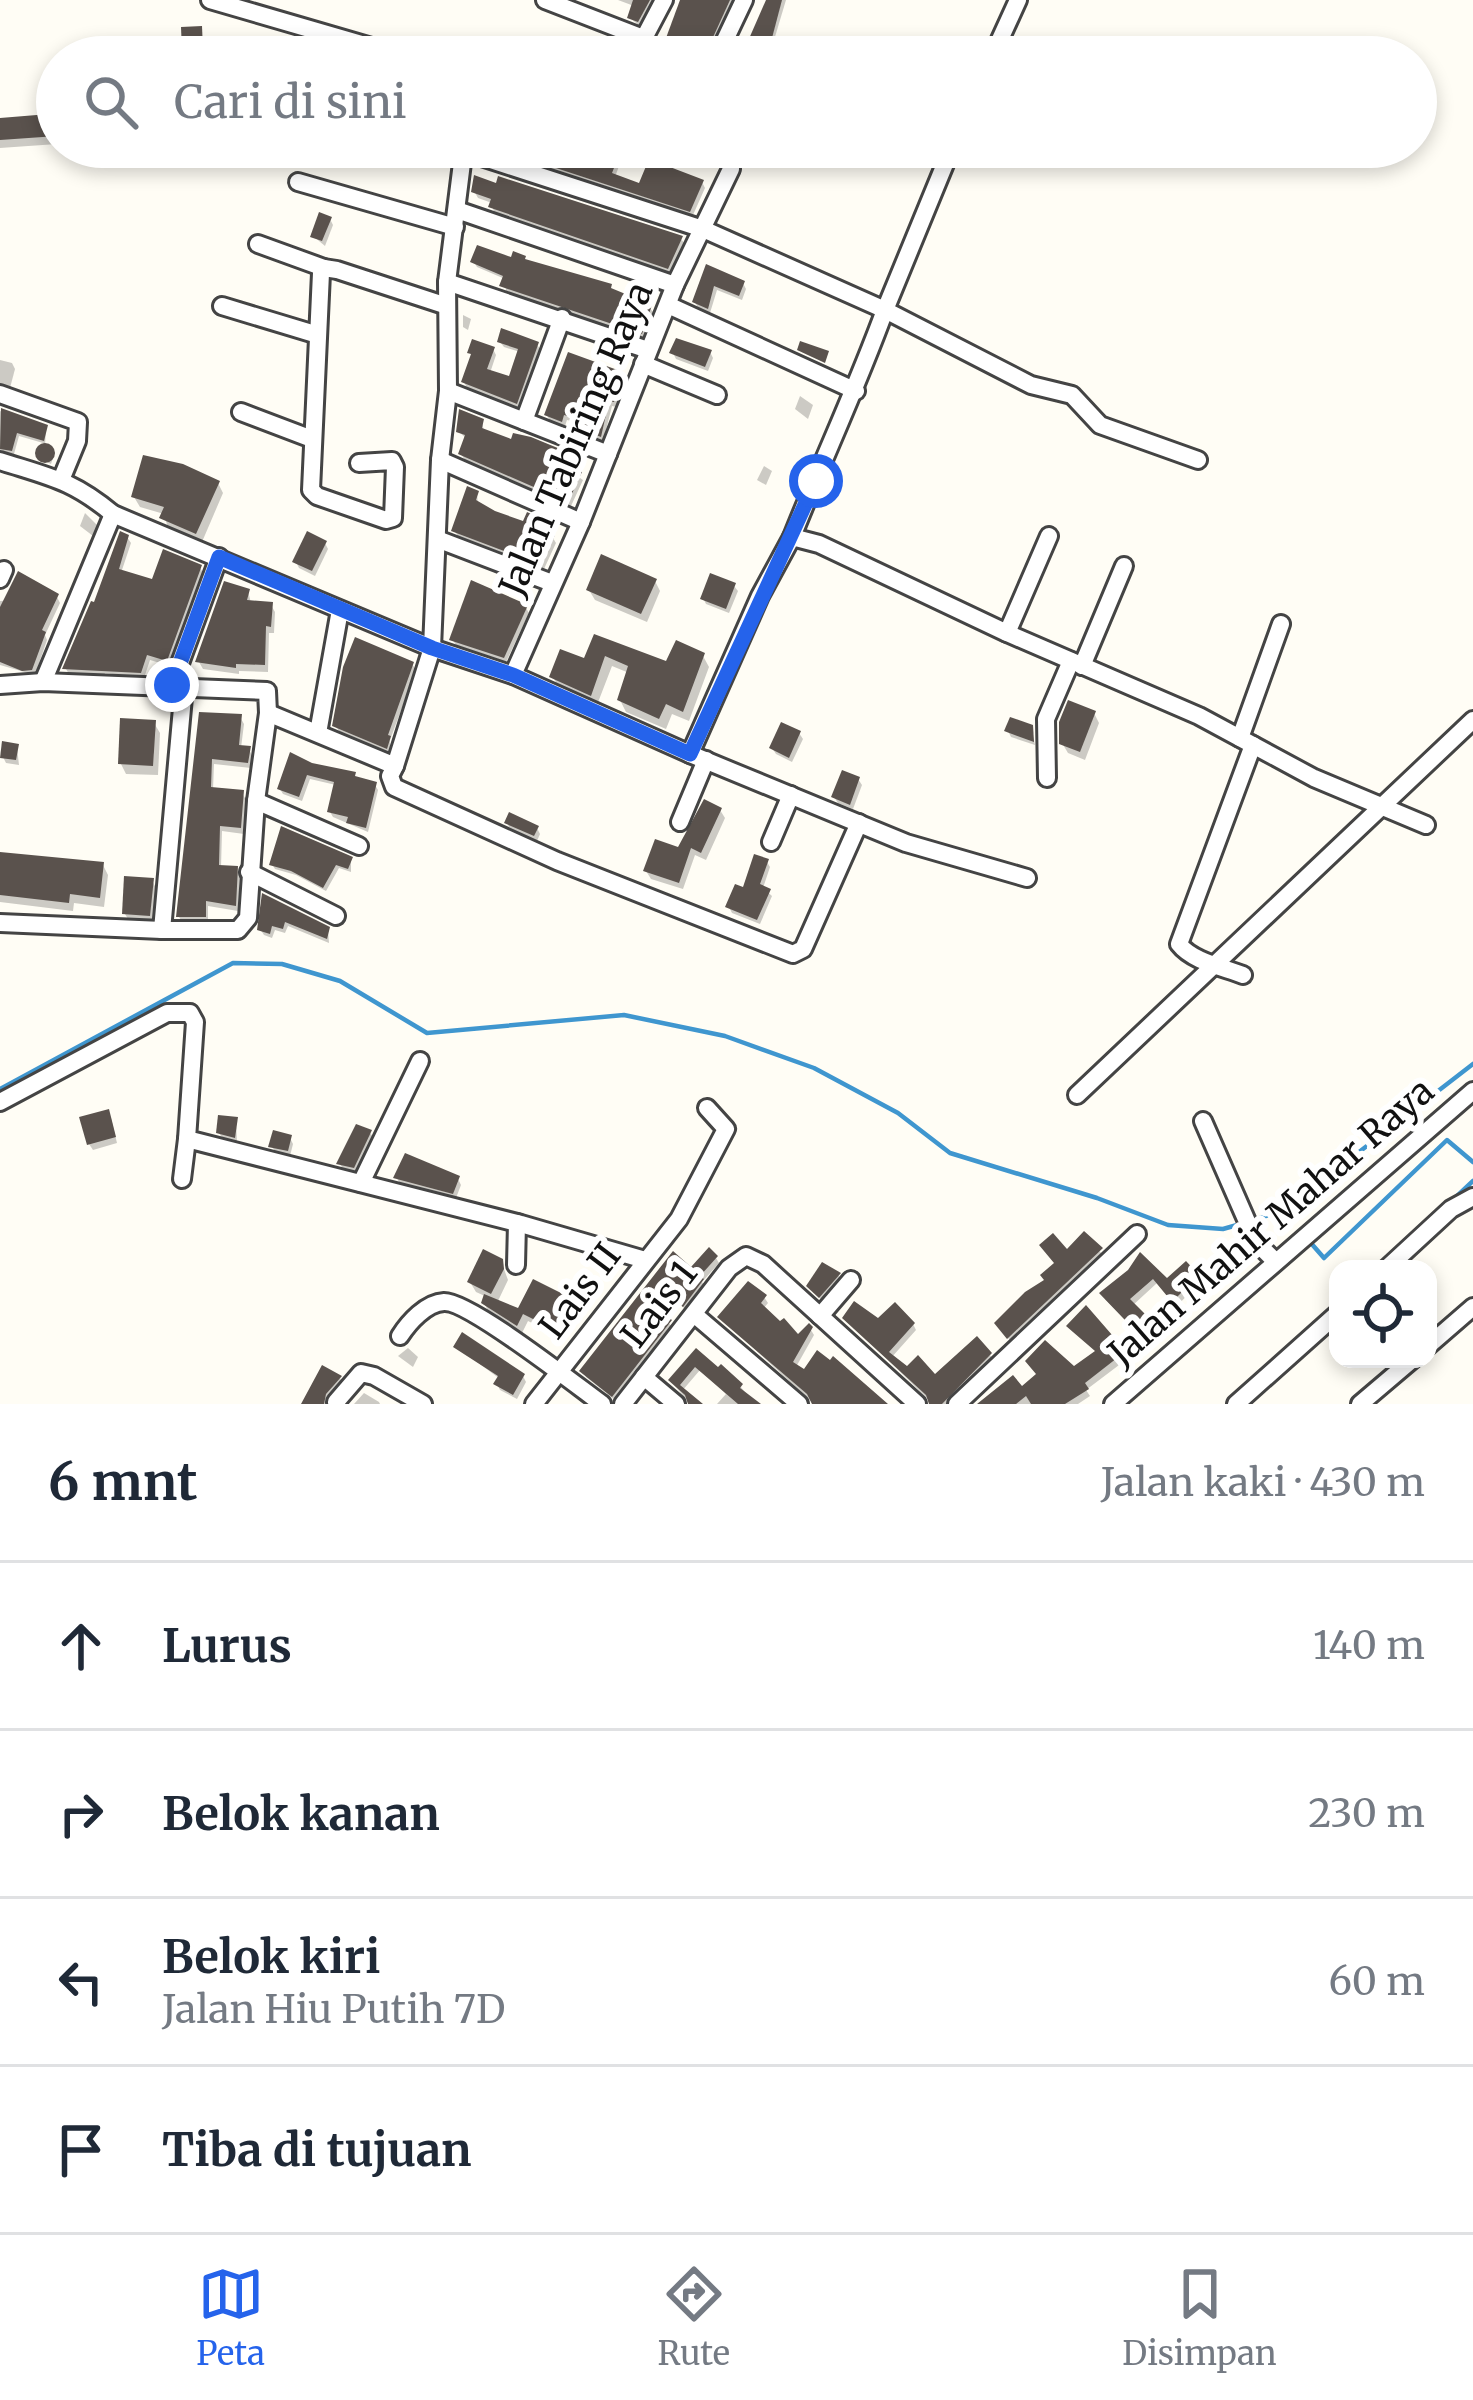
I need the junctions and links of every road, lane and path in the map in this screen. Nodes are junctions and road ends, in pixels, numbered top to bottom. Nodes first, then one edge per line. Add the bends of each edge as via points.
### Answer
1 (211, 0) edge
2 (545, 0) edge
3 (664, 0) edge
4 (744, 0) edge
5 (1018, 0) edge
6 (246, 5) edge
7 (341, 36) edge
8 (638, 36) edge
9 (644, 36) edge
10 (727, 36) edge
11 (1002, 36) edge
12 (462, 168) edge
13 (520, 168) edge
14 (731, 168) edge
15 (943, 168) edge
16 (298, 182) dead end
17 (456, 218) junction
18 (703, 230) junction
19 (258, 244) dead end
20 (324, 268) junction
21 (447, 282) junction
22 (676, 285) junction
23 (668, 305) junction
24 (222, 306) dead end
25 (447, 306) junction
26 (885, 310) junction
27 (562, 318) junction
28 (318, 334) junction
29 (646, 357) junction
30 (448, 391) junction
31 (856, 391) junction
32 (0, 394) edge
33 (717, 395) dead end
34 (241, 412) dead end
35 (524, 421) junction
36 (312, 440) junction
37 (608, 454) junction
38 (440, 460) junction
39 (1198, 460) dead end
40 (0, 461) edge
41 (358, 463) dead end
42 (62, 480) junction
43 (113, 514) junction
44 (581, 522) junction
45 (1049, 536) dead end
46 (792, 537) junction
47 (437, 538) junction
48 (219, 557) junction
49 (1124, 566) dead end
50 (552, 584) junction
51 (340, 610) junction
52 (1281, 624) dead end
53 (1007, 632) junction
54 (432, 648) junction
55 (1076, 664) junction
56 (513, 675) junction
57 (43, 682) junction
58 (0, 685) edge
59 (178, 686) junction
60 (268, 713) junction
61 (1473, 720) edge
62 (318, 733) junction
63 (1247, 741) junction
64 (698, 757) junction
65 (395, 766) junction
66 (1047, 778) dead end
67 (791, 795) junction
68 (256, 801) junction
69 (680, 822) dead end
70 (859, 823) junction
71 (1426, 825) dead end
72 (771, 842) dead end
73 (359, 846) dead end
74 (249, 872) junction
75 (1027, 878) dead end
76 (336, 916) dead end
77 (0, 923) edge
78 (162, 929) junction
79 (1243, 975) dead end
80 (420, 1061) dead end
81 (1473, 1091) edge
82 (1077, 1095) dead end
83 (0, 1102) edge
84 (707, 1108) dead end
85 (1203, 1121) dead end
86 (187, 1139) junction
87 (182, 1179) dead end
88 (361, 1183) junction
89 (1473, 1197) edge
90 (517, 1223) junction
91 (1137, 1234) dead end
92 (1274, 1260) junction
93 (1396, 1260) edge
94 (644, 1261) junction
95 (516, 1265) dead end
96 (850, 1280) dead end
97 (1473, 1307) edge
98 (695, 1316) junction
99 (820, 1316) junction
100 (1329, 1321) edge
101 (400, 1336) dead end
102 (1437, 1338) edge
103 (1402, 1368) edge
104 (559, 1374) junction
105 (644, 1377) junction
106 (336, 1402) edge
107 (423, 1404) edge
108 (534, 1404) edge
109 (602, 1404) edge
110 (623, 1404) edge
111 (676, 1404) edge
112 (799, 1404) edge
113 (917, 1404) edge
114 (957, 1404) edge
115 (1113, 1404) edge
116 (1236, 1404) edge
117 (1360, 1404) edge

1 - 6 street
2 - 8 street
3 - 9 street
4 - 10 street
5 - 11 street
6 - 7 street
12 - 17 street
13 - 18 street
14 - 18 street, Jalan Tabiring Raya
15 - 26 street
16 - 17 street
17 - 21 street
17 - 22 street
18 - 22 street, Jalan Tabiring Raya
18 - 26 street
19 - 20 street
20 - 25 street
20 - 28 street
21 - 25 street
21 - 27 street
22 - 23 street, Jalan Tabiring Raya
23 - 29 street, Jalan Tabiring Raya
23 - 31 street
24 - 28 street
25 - 30 street
26 - 31 street
26 - 39 street via 1031,385 1072,395 1100,425
27 - 29 street
27 - 35 street
28 - 36 street
29 - 33 street
29 - 37 street, Jalan Tabiring Raya
30 - 35 street
30 - 38 street
31 - 46 street
32 - 42 street via 78,422
34 - 36 street
35 - 37 street
36 - 41 street via 317,496 393,518 392,461
37 - 44 street, Jalan Tabiring Raya
38 - 44 street
38 - 47 street
40 - 42 street
42 - 43 street
43 - 48 street
43 - 57 street
44 - 50 street, Jalan Tabiring Raya
45 - 53 street
46 - 53 street
46 - 64 street via 760,596
47 - 50 street
47 - 54 street
48 - 51 street
48 - 59 street
49 - 55 street
50 - 56 street, Jalan Tabiring Raya
51 - 54 street
51 - 62 street
52 - 63 street
53 - 55 street
54 - 56 street
54 - 65 street
55 - 63 street
55 - 66 street via 1046,719
56 - 64 street
57 - 58 street
57 - 59 street
59 - 60 street via 267,691
59 - 78 street
60 - 62 street
60 - 68 street
61 - 82 street
62 - 65 street
63 - 71 street
63 - 79 street via 1179,944
64 - 67 street
64 - 69 street
65 - 70 street via 394,788 794,954
67 - 70 street
67 - 72 street
68 - 73 street
68 - 74 street
70 - 75 street
74 - 76 street
74 - 78 street via 248,918 238,930
77 - 78 street
80 - 88 street
81 - 92 street, Jalan Mahir Mahar Raya
83 - 86 street via 180,1011 195,1022
84 - 94 street, Lais II via 724,1135 679,1219
85 - 92 street via 1256,1242
86 - 87 street
86 - 88 street
88 - 90 street
89 - 93 street
90 - 94 street
90 - 95 street
91 - 114 street
92 - 115 street, Jalan Mahir Mahar Raya
94 - 104 street, Lais II
96 - 99 street
97 - 102 street
98 - 99 street, Lais 1 via 740,1258 753,1258
98 - 105 street, Lais 1
98 - 112 street
99 - 113 street
100 - 116 street
101 - 104 street via 421,1313 451,1303
103 - 117 street
104 - 108 street, Lais II
104 - 109 street
105 - 110 street, Lais 1
105 - 111 street
106 - 107 street via 361,1373

